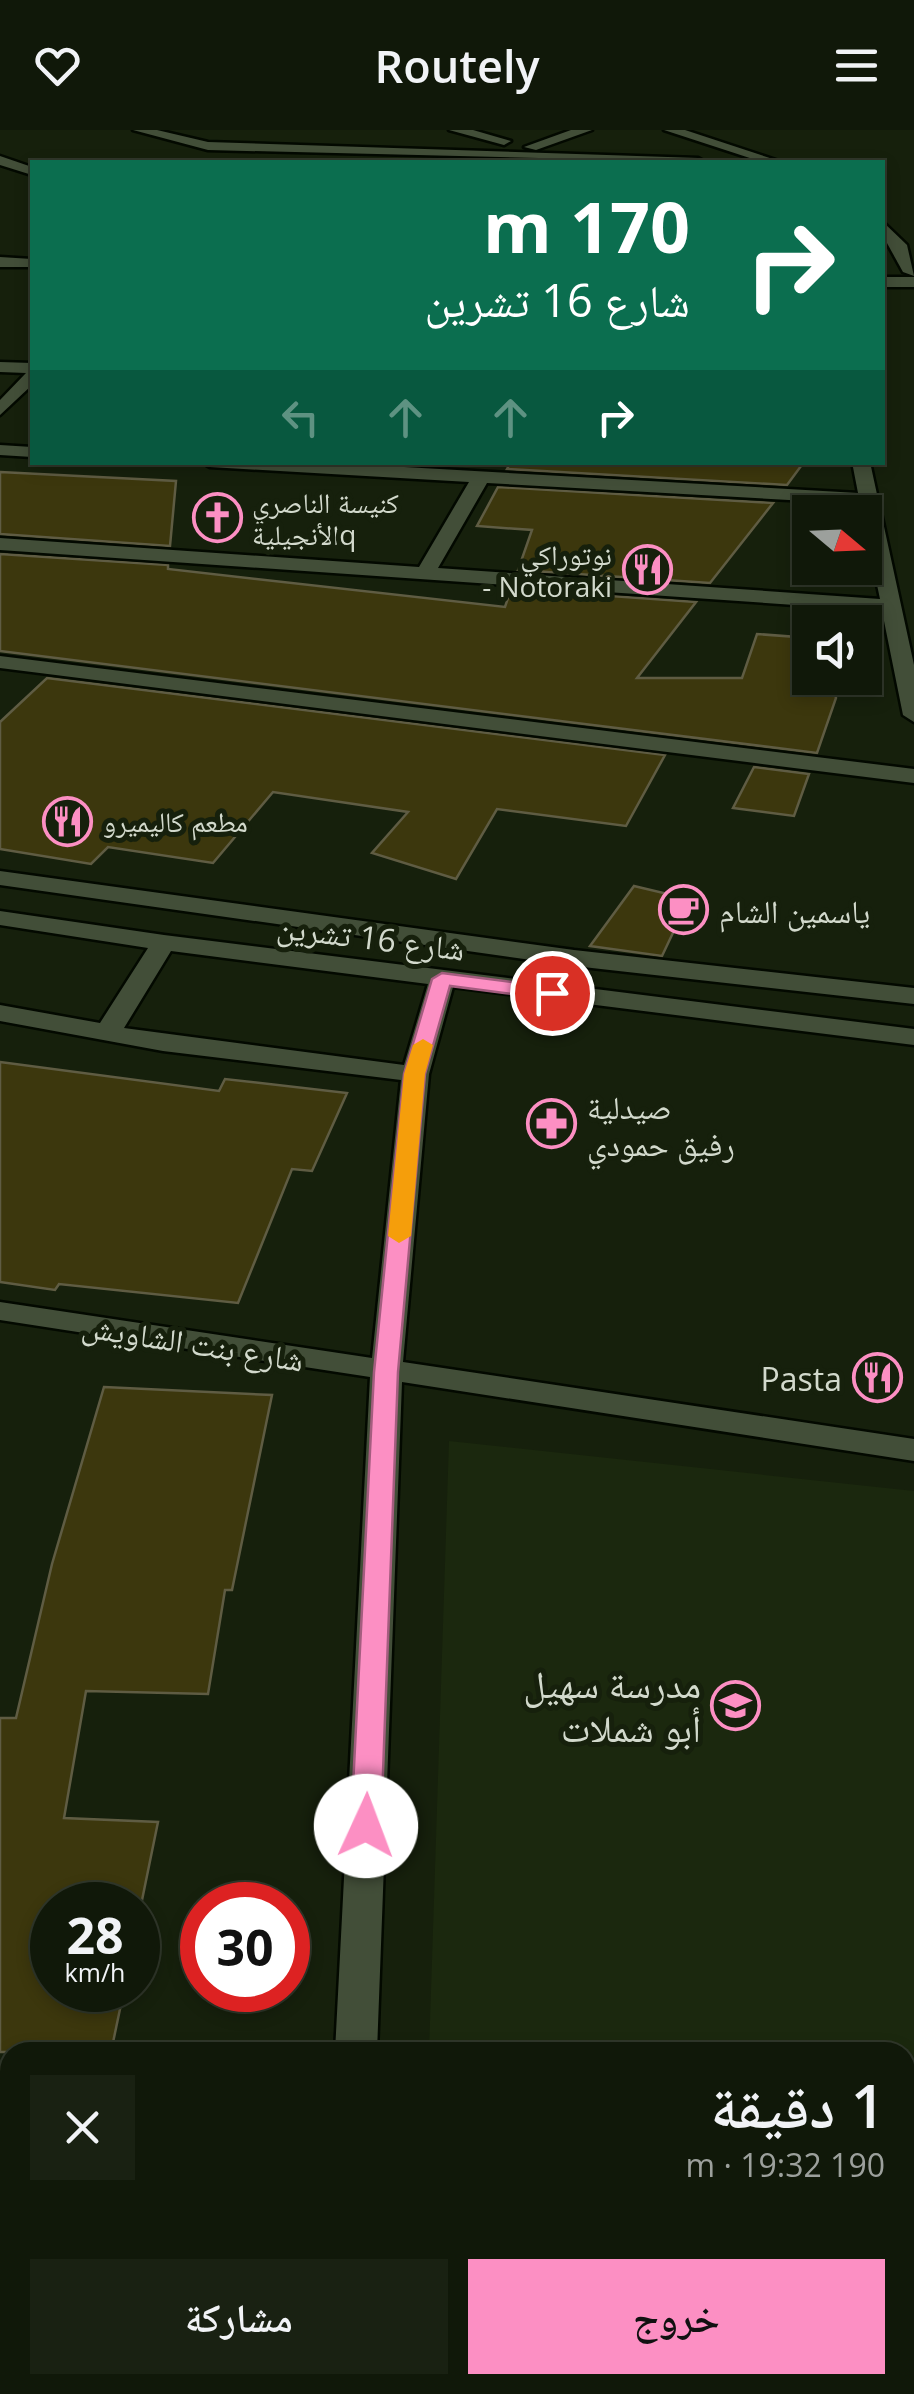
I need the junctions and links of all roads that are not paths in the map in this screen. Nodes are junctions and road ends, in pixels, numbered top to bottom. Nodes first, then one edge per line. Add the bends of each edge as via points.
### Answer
1 (140, 130) edge
2 (456, 130) edge
3 (585, 130) edge
4 (672, 130) edge
5 (532, 147) junction
6 (509, 154) junction
7 (348, 156) edge
8 (0, 160) edge
9 (651, 160) edge
10 (768, 160) edge
11 (30, 170) edge
12 (885, 228) edge
13 (0, 252) edge
14 (30, 252) edge
15 (0, 262) edge
16 (30, 262) edge
17 (885, 272) edge
18 (913, 276) edge
19 (885, 281) edge
20 (0, 367) edge
21 (30, 368) edge
22 (30, 378) edge
23 (0, 410) edge
24 (0, 450) edge
25 (30, 452) edge
26 (258, 465) edge
27 (861, 465) edge
28 (480, 479) junction
29 (792, 495) edge
30 (865, 495) edge
31 (0, 544) edge
32 (882, 560) edge
33 (424, 576) junction
34 (894, 606) junction
35 (0, 662) edge
36 (914, 715) edge
37 (914, 776) edge
38 (0, 878) edge
39 (112, 896) junction
40 (0, 918) edge
41 (77, 931) junction
42 (164, 943) junction
43 (442, 979) junction
44 (914, 996) edge
45 (0, 1013) edge
46 (108, 1033) junction
47 (914, 1037) edge
48 (414, 1074) junction
49 (0, 1310) edge
50 (386, 1372) junction
51 (914, 1450) edge
52 (356, 2042) edge

1 - 7 street via 208,146
2 - 5 street
3 - 5 street
4 - 10 street
5 - 6 street
6 - 7 street
6 - 9 street
8 - 11 street
12 - 18 street
13 - 14 street
15 - 16 street
17 - 18 street
18 - 19 street
20 - 21 street
22 - 23 street
24 - 25 street
26 - 28 street
27 - 30 street
28 - 29 street
28 - 33 street
31 - 33 street
32 - 34 street
33 - 34 street
34 - 36 street
35 - 37 street
38 - 39 street, شارع 16 تشرين
39 - 41 street
39 - 44 street, شارع 16 تشرين
40 - 41 street, شارع 16 تشرين
41 - 42 street, شارع 16 تشرين
42 - 43 street, شارع 16 تشرين
42 - 46 street
43 - 47 street, شارع 16 تشرين
43 - 48 street
45 - 46 street
46 - 48 street
48 - 50 street
49 - 50 street, شارع بنت الشاويش
50 - 51 street, شارع بنت الشاويش
50 - 52 street

